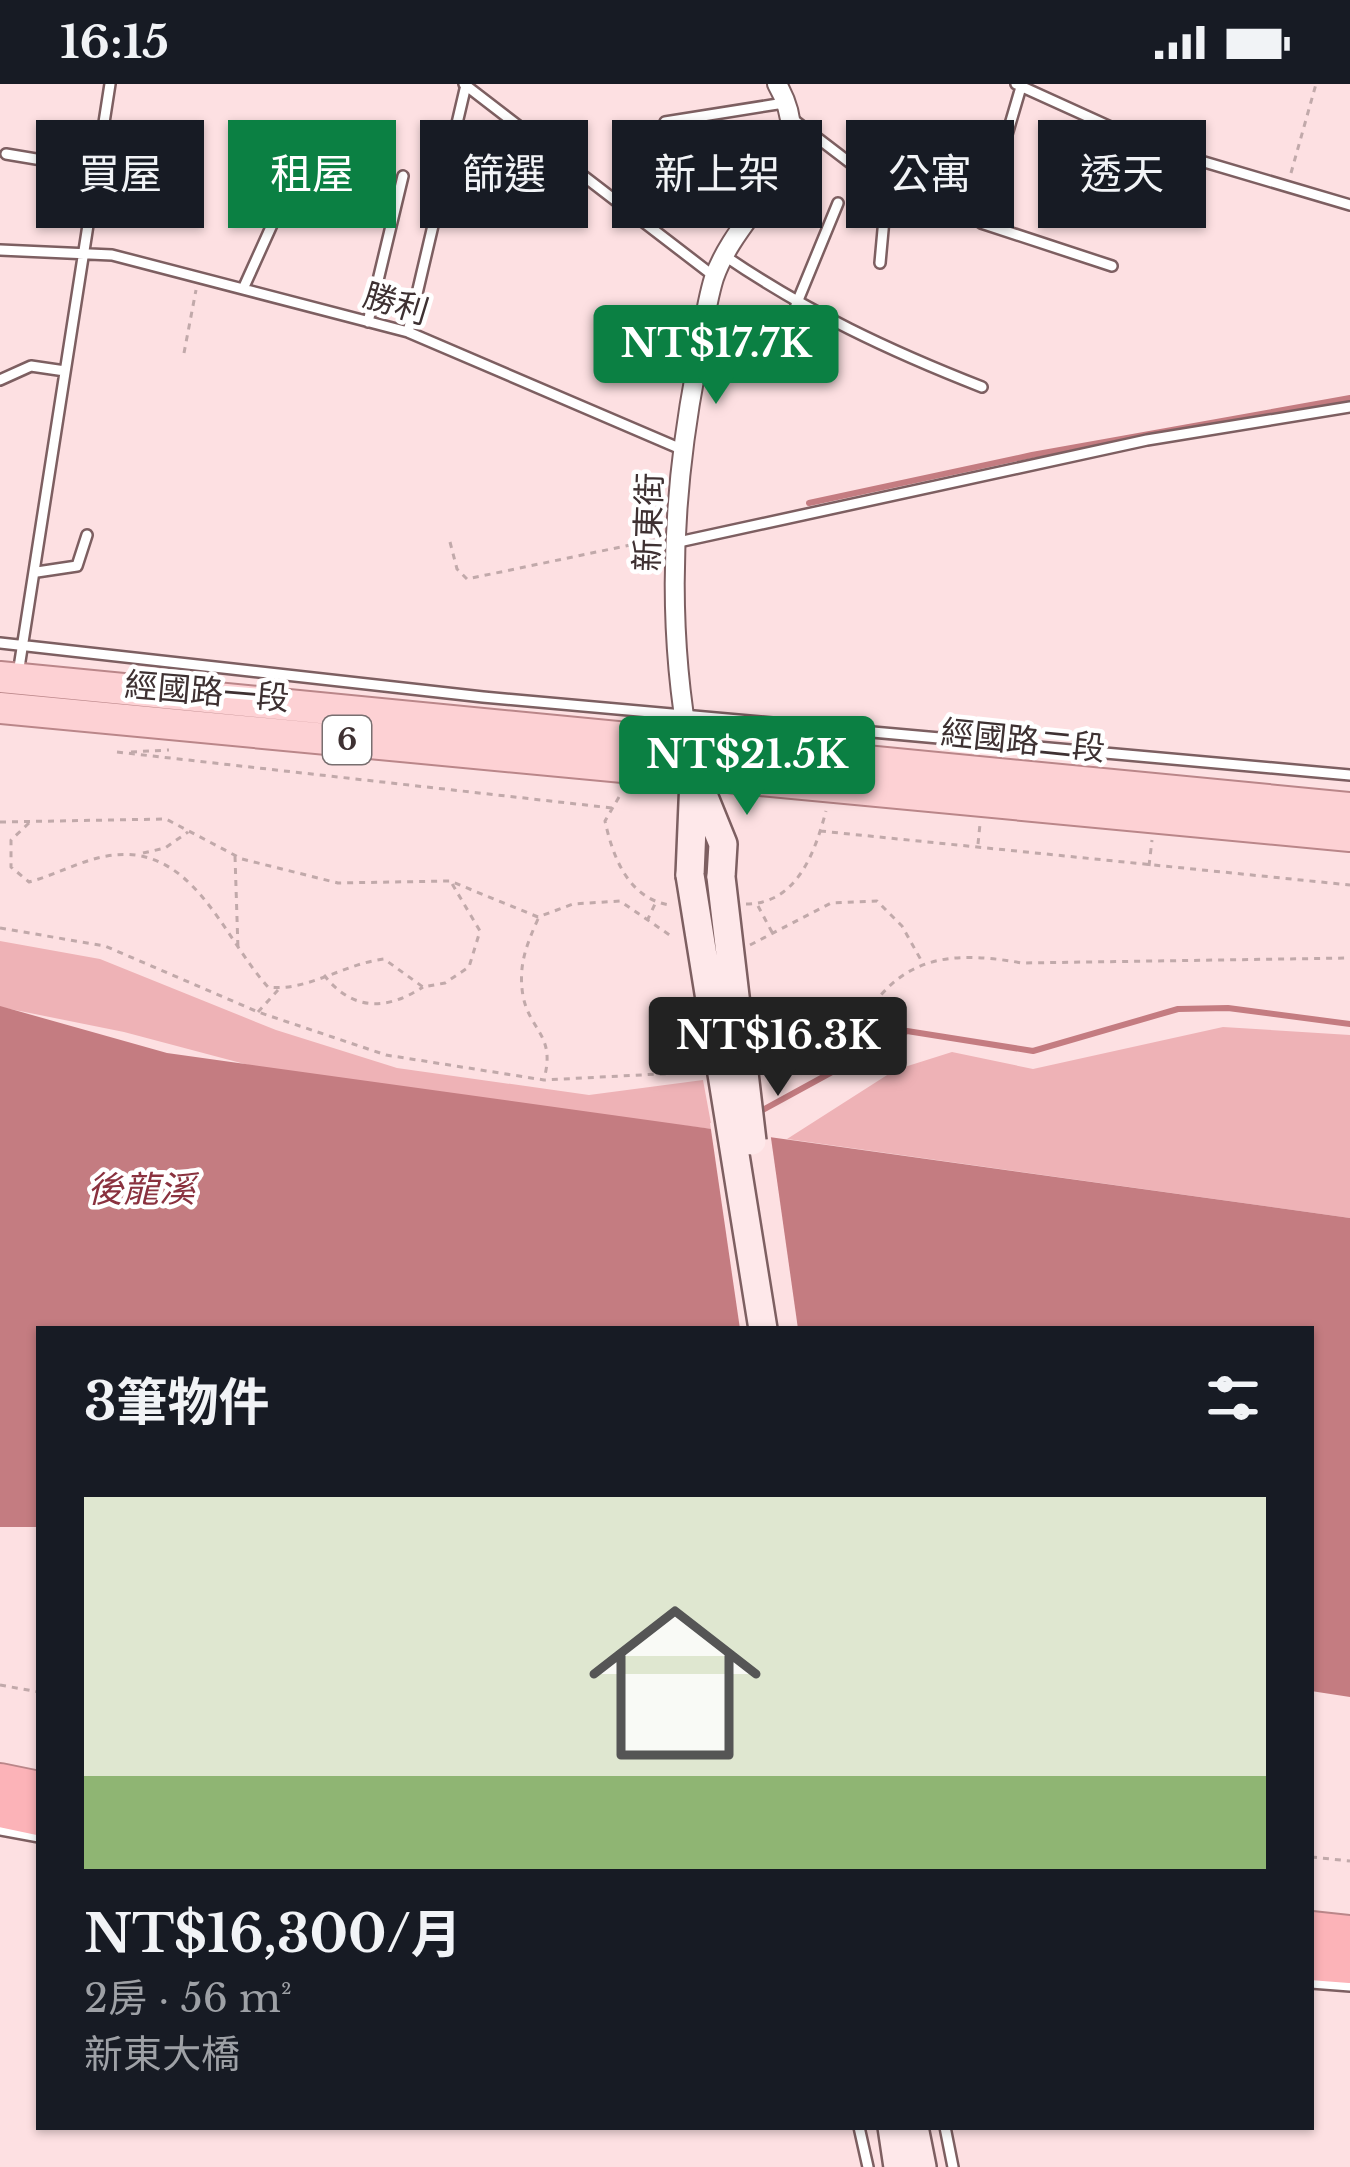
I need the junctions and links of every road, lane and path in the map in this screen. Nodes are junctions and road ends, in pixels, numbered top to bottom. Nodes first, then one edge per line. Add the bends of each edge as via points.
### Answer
1 (110, 84) edge
2 (465, 84) edge
3 (777, 84) edge
4 (1316, 84) edge
5 (1018, 86) edge
6 (791, 111) junction
7 (104, 120) edge
8 (688, 120) edge
9 (6, 154) dead end
10 (36, 159) edge
11 (403, 176) dead end
12 (1287, 186) junction
13 (838, 203) dead end
14 (1350, 205) edge
15 (86, 228) edge
16 (271, 228) edge
17 (0, 250) edge
18 (81, 254) junction
19 (725, 256) junction
20 (880, 263) dead end
21 (1112, 266) dead end
22 (715, 277) junction
23 (199, 278) junction
24 (244, 289) junction
25 (796, 305) junction
26 (368, 322) junction
27 (408, 332) junction
28 (184, 353) dead end
29 (65, 371) junction
30 (0, 380) edge
31 (982, 387) dead end
32 (1350, 407) edge
33 (681, 449) junction
34 (87, 535) dead end
35 (674, 540) junction
36 (450, 542) dead end
37 (38, 572) junction
38 (0, 643) edge
39 (22, 646) junction
40 (9, 678) edge
41 (0, 708) edge
42 (689, 745) junction
43 (203, 748) dead end
44 (182, 749) dead end
45 (201, 762) junction
46 (1350, 775) edge
47 (460, 776) dead end
48 (459, 789) junction
49 (612, 808) dead end
50 (1350, 808) edge
51 (981, 816) dead end
52 (31, 821) junction
53 (0, 822) edge
54 (190, 831) junction
55 (820, 831) dead end
56 (1350, 836) edge
57 (1152, 838) dead end
58 (978, 848) junction
59 (142, 853) junction
60 (235, 855) junction
61 (1149, 866) junction
62 (450, 881) junction
63 (1350, 885) edge
64 (656, 902) dead end
65 (758, 904) dead end
66 (538, 917) junction
67 (646, 921) junction
68 (0, 928) edge
69 (773, 934) junction
70 (690, 939) dead end
71 (733, 943) dead end
72 (238, 950) junction
73 (1350, 958) edge
74 (922, 962) junction
75 (323, 973) junction
76 (423, 986) junction
77 (279, 988) junction
78 (259, 1012) junction
79 (761, 1064) dead end
80 (713, 1070) dead end
81 (544, 1080) junction
82 (763, 1326) edge
83 (781, 1326) edge
84 (0, 1685) edge
85 (36, 1691) edge
86 (0, 1782) edge
87 (36, 1789) edge
88 (0, 1809) edge
89 (36, 1816) edge
90 (0, 1830) edge
91 (36, 1836) edge
92 (1314, 1857) edge
93 (1350, 1861) edge
94 (1314, 1930) edge
95 (1350, 1934) edge
96 (1314, 1961) edge
97 (1350, 1965) edge
98 (1314, 1983) edge
99 (1350, 1986) edge
100 (860, 2130) edge
101 (893, 2130) edge
102 (914, 2130) edge
103 (946, 2130) edge
104 (909, 2164) edge
105 (868, 2167) edge
106 (953, 2167) edge

1 - 7 lane
2 - 22 lane
2 - 27 lane
3 - 6 street
4 - 12 path
5 - 12 lane via 1156,148
5 - 21 lane via 981,223
6 - 8 lane
6 - 19 street, 新東街 via 795,143
6 - 20 lane via 879,184
9 - 10 lane
11 - 26 lane
12 - 14 lane
13 - 25 lane
15 - 18 lane
16 - 24 lane
17 - 18 lane, 勝利
18 - 23 lane, 勝利
18 - 29 lane
19 - 22 street, 新東街
19 - 25 lane
22 - 33 street, 新東街
23 - 24 lane, 勝利
23 - 28 path
24 - 26 lane, 勝利
25 - 31 lane
26 - 27 lane, 勝利
27 - 33 lane, 勝利
29 - 30 lane via 31,366
29 - 37 lane
32 - 35 lane via 1148,440
33 - 35 street, 新東街
34 - 37 lane via 77,566
35 - 36 path via 467,580
35 - 42 street, 新東街
37 - 39 lane
38 - 39 lane
39 - 40 lane
39 - 42 lane
40 - 42 main road, 經國路一段 / 6
41 - 42 main road, 經國路一段 / 6
42 - 46 lane
42 - 50 main road, 經國路二段 / 6
42 - 56 main road, 經國路二段 / 6
42 - 82 street, bridge via 690,875
42 - 83 street, bridge via 723,844 747,1109
43 - 45 path
44 - 45 path via 117,752
45 - 48 path
47 - 48 path
48 - 49 path
51 - 58 path
52 - 53 path
52 - 54 path via 166,819
52 - 59 path via 11,839 11,867 28,882 104,856
54 - 59 path
54 - 60 path
55 - 58 path
57 - 61 path
58 - 61 path
59 - 72 path via 184,875
60 - 62 path via 338,884
60 - 72 path
61 - 63 path
62 - 66 path
62 - 76 path via 480,931 469,967
64 - 67 path
65 - 69 path
66 - 67 path via 573,904 620,901
66 - 81 path via 521,958 524,1001 550,1058
67 - 70 path via 668,937
68 - 78 path via 105,946
69 - 71 path via 754,945
69 - 74 path via 831,903 878,901
72 - 77 path via 268,987
73 - 74 path via 1022,963 970,953
74 - 79 path via 870,1003 849,1046
75 - 76 path via 384,959
75 - 76 path via 340,995 374,1006 399,1003
75 - 77 path via 293,990
77 - 78 path
78 - 81 path via 386,1055
80 - 81 path
84 - 85 path
86 - 87 highway
88 - 89 highway
90 - 91 lane
92 - 93 path
94 - 95 highway
96 - 97 highway
98 - 99 lane
100 - 105 lane
101 - 104 street
102 - 104 street
103 - 106 lane

